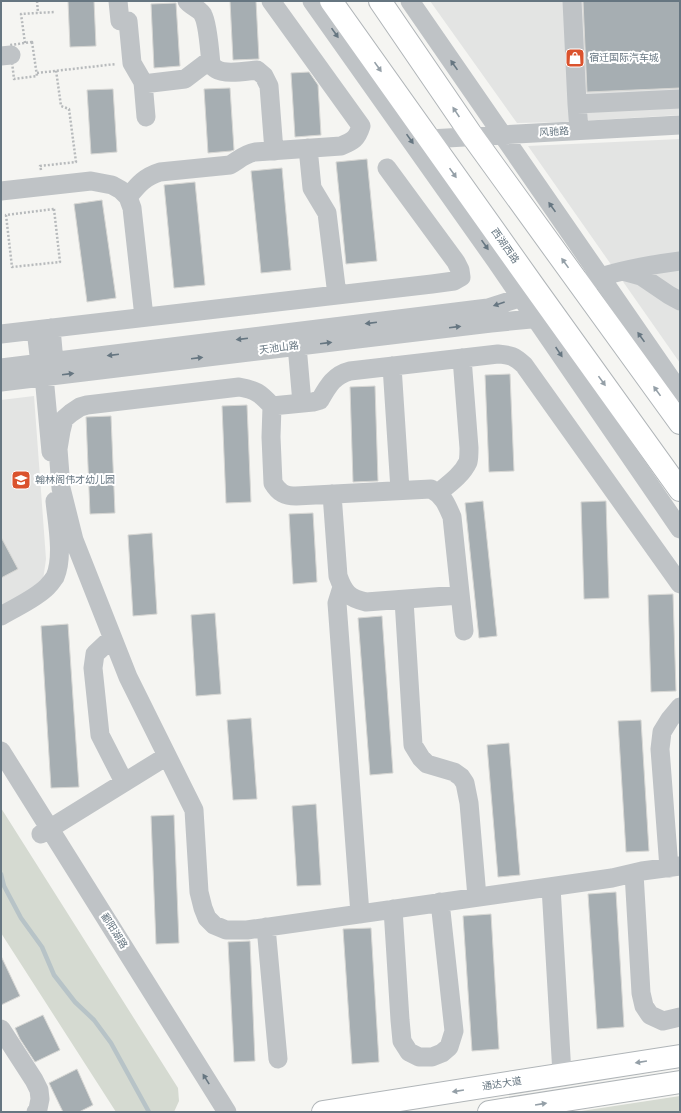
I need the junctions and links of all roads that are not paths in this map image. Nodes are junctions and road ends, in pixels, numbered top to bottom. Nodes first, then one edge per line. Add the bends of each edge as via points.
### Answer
1 (118, 1) edge
2 (187, 1) edge
3 (271, 1) edge
4 (312, 1) edge
5 (331, 1) edge
6 (380, 1) edge
7 (410, 1) edge
8 (572, 1) edge
9 (210, 60) junction
10 (143, 84) junction
11 (680, 99) edge
12 (577, 104) junction
13 (146, 117) dead end
14 (680, 125) edge
15 (579, 130) junction
16 (502, 135) junction
17 (473, 136) junction
18 (429, 139) junction
19 (308, 148) junction
20 (274, 151) junction
21 (387, 168) dead end
22 (1, 191) edge
23 (128, 197) junction
24 (680, 260) edge
25 (621, 271) junction
26 (590, 280) junction
27 (527, 292) junction
28 (337, 295) junction
29 (680, 301) edge
30 (144, 317) junction
31 (547, 319) junction
32 (43, 329) junction
33 (1, 334) edge
34 (290, 340) junction
35 (462, 358) junction
36 (45, 366) junction
37 (392, 366) junction
38 (1, 368) edge
39 (1, 382) edge
40 (680, 392) edge
41 (288, 404) junction
42 (680, 423) edge
43 (400, 490) junction
44 (680, 490) edge
45 (438, 493) junction
46 (332, 494) junction
47 (680, 529) edge
48 (680, 584) edge
49 (342, 587) junction
50 (460, 595) junction
51 (404, 600) junction
52 (1, 616) edge
53 (464, 631) dead end
54 (112, 638) junction
55 (680, 707) edge
56 (1, 751) edge
57 (167, 756) junction
58 (1, 770) edge
59 (124, 782) junction
60 (46, 832) junction
61 (674, 867) edge
62 (634, 873) junction
63 (551, 886) junction
64 (477, 897) junction
65 (440, 902) junction
66 (393, 909) junction
67 (360, 914) junction
68 (266, 927) junction
69 (680, 1017) edge
70 (1, 1029) edge
71 (680, 1056) edge
72 (278, 1059) dead end
73 (562, 1074) junction
74 (680, 1082) edge
75 (36, 1112) edge
76 (211, 1112) edge
77 (227, 1112) edge
78 (323, 1112) edge
79 (489, 1112) edge

1 - 10 street via 120,21 128,21 132,62
2 - 9 street via 203,14
3 - 19 street via 361,126 359,134 352,142 341,146
4 -> 27 street
5 -> 18 main road, 西湖西路
17 -> 6 main road
16 -> 7 street
8 - 12 street
9 - 10 street via 185,79
9 - 20 street via 216,70 257,70 264,76 269,86
10 - 13 street
11 - 12 street
12 - 15 street
14 - 15 street, 风驰路
15 - 16 street, 风驰路
16 - 17 street, 风驰路
26 -> 16 street
17 - 18 street, 风驰路
26 -> 17 main road
18 -> 27 main road, 西湖西路
19 - 20 street
19 - 28 street via 312,188 327,213
20 - 23 street via 246,154 230,164 160,172 141,182
21 - 28 street via 456,262 460,277 454,281
22 - 23 street via 91,181 112,185
23 - 30 street via 132,208
24 - 25 street
25 - 26 street
25 - 29 street via 641,276
40 -> 26 street
42 -> 26 main road
27 - 31 main road, 西湖西路
27 -> 34 street, 天池山路 via 513,300 488,308
28 - 30 street
30 - 32 street
34 -> 31 street, 天池山路
31 -> 44 main road, 西湖西路
31 -> 47 street
32 - 33 street
32 - 36 street
34 - 36 street, 天池山路
34 - 41 street
35 - 37 street
35 - 45 street via 468,460 463,471
35 - 48 street via 508,355 524,365
36 - 38 street, 天池山路
36 - 39 street, 天池山路
36 - 52 street via 58,568 55,578 47,587
37 - 41 street via 343,373 330,384 320,400
37 - 43 street
41 - 46 street via 271,437 273,483 288,496
41 - 54 street via 239,386 87,405 64,419 58,449 61,488 74,540
43 - 45 street via 432,489
43 - 46 street
45 - 50 street via 452,517
46 - 49 street via 338,576
49 - 51 street via 356,600
49 - 67 street via 337,603
50 - 51 street
50 - 53 street
51 - 64 street via 413,745 427,764 454,772 465,783
54 - 57 street
54 - 59 street via 95,654 93,668 100,735
55 - 61 street via 662,732 660,749
56 - 60 street, 鄱阳湖路
57 - 59 street
57 - 68 street via 194,810 199,892 207,918 214,925 226,930
58 - 60 street, 鄱阳湖路
59 - 60 street
60 - 76 street, 鄱阳湖路
77 -> 60 street, 鄱阳湖路
61 - 62 street
62 - 63 street
62 - 69 street via 641,993 644,1006 650,1016 663,1021
63 - 64 street
63 - 73 street
64 - 65 street
65 - 66 street
65 - 66 street via 454,1031 449,1047 432,1057 419,1057 409,1052 402,1041
66 - 67 street
67 - 68 street
68 - 72 street
70 - 75 street via 39,1090 40,1100
71 -> 73 main road, 通达大道
73 -> 78 main road, 通达大道
79 -> 74 main road

